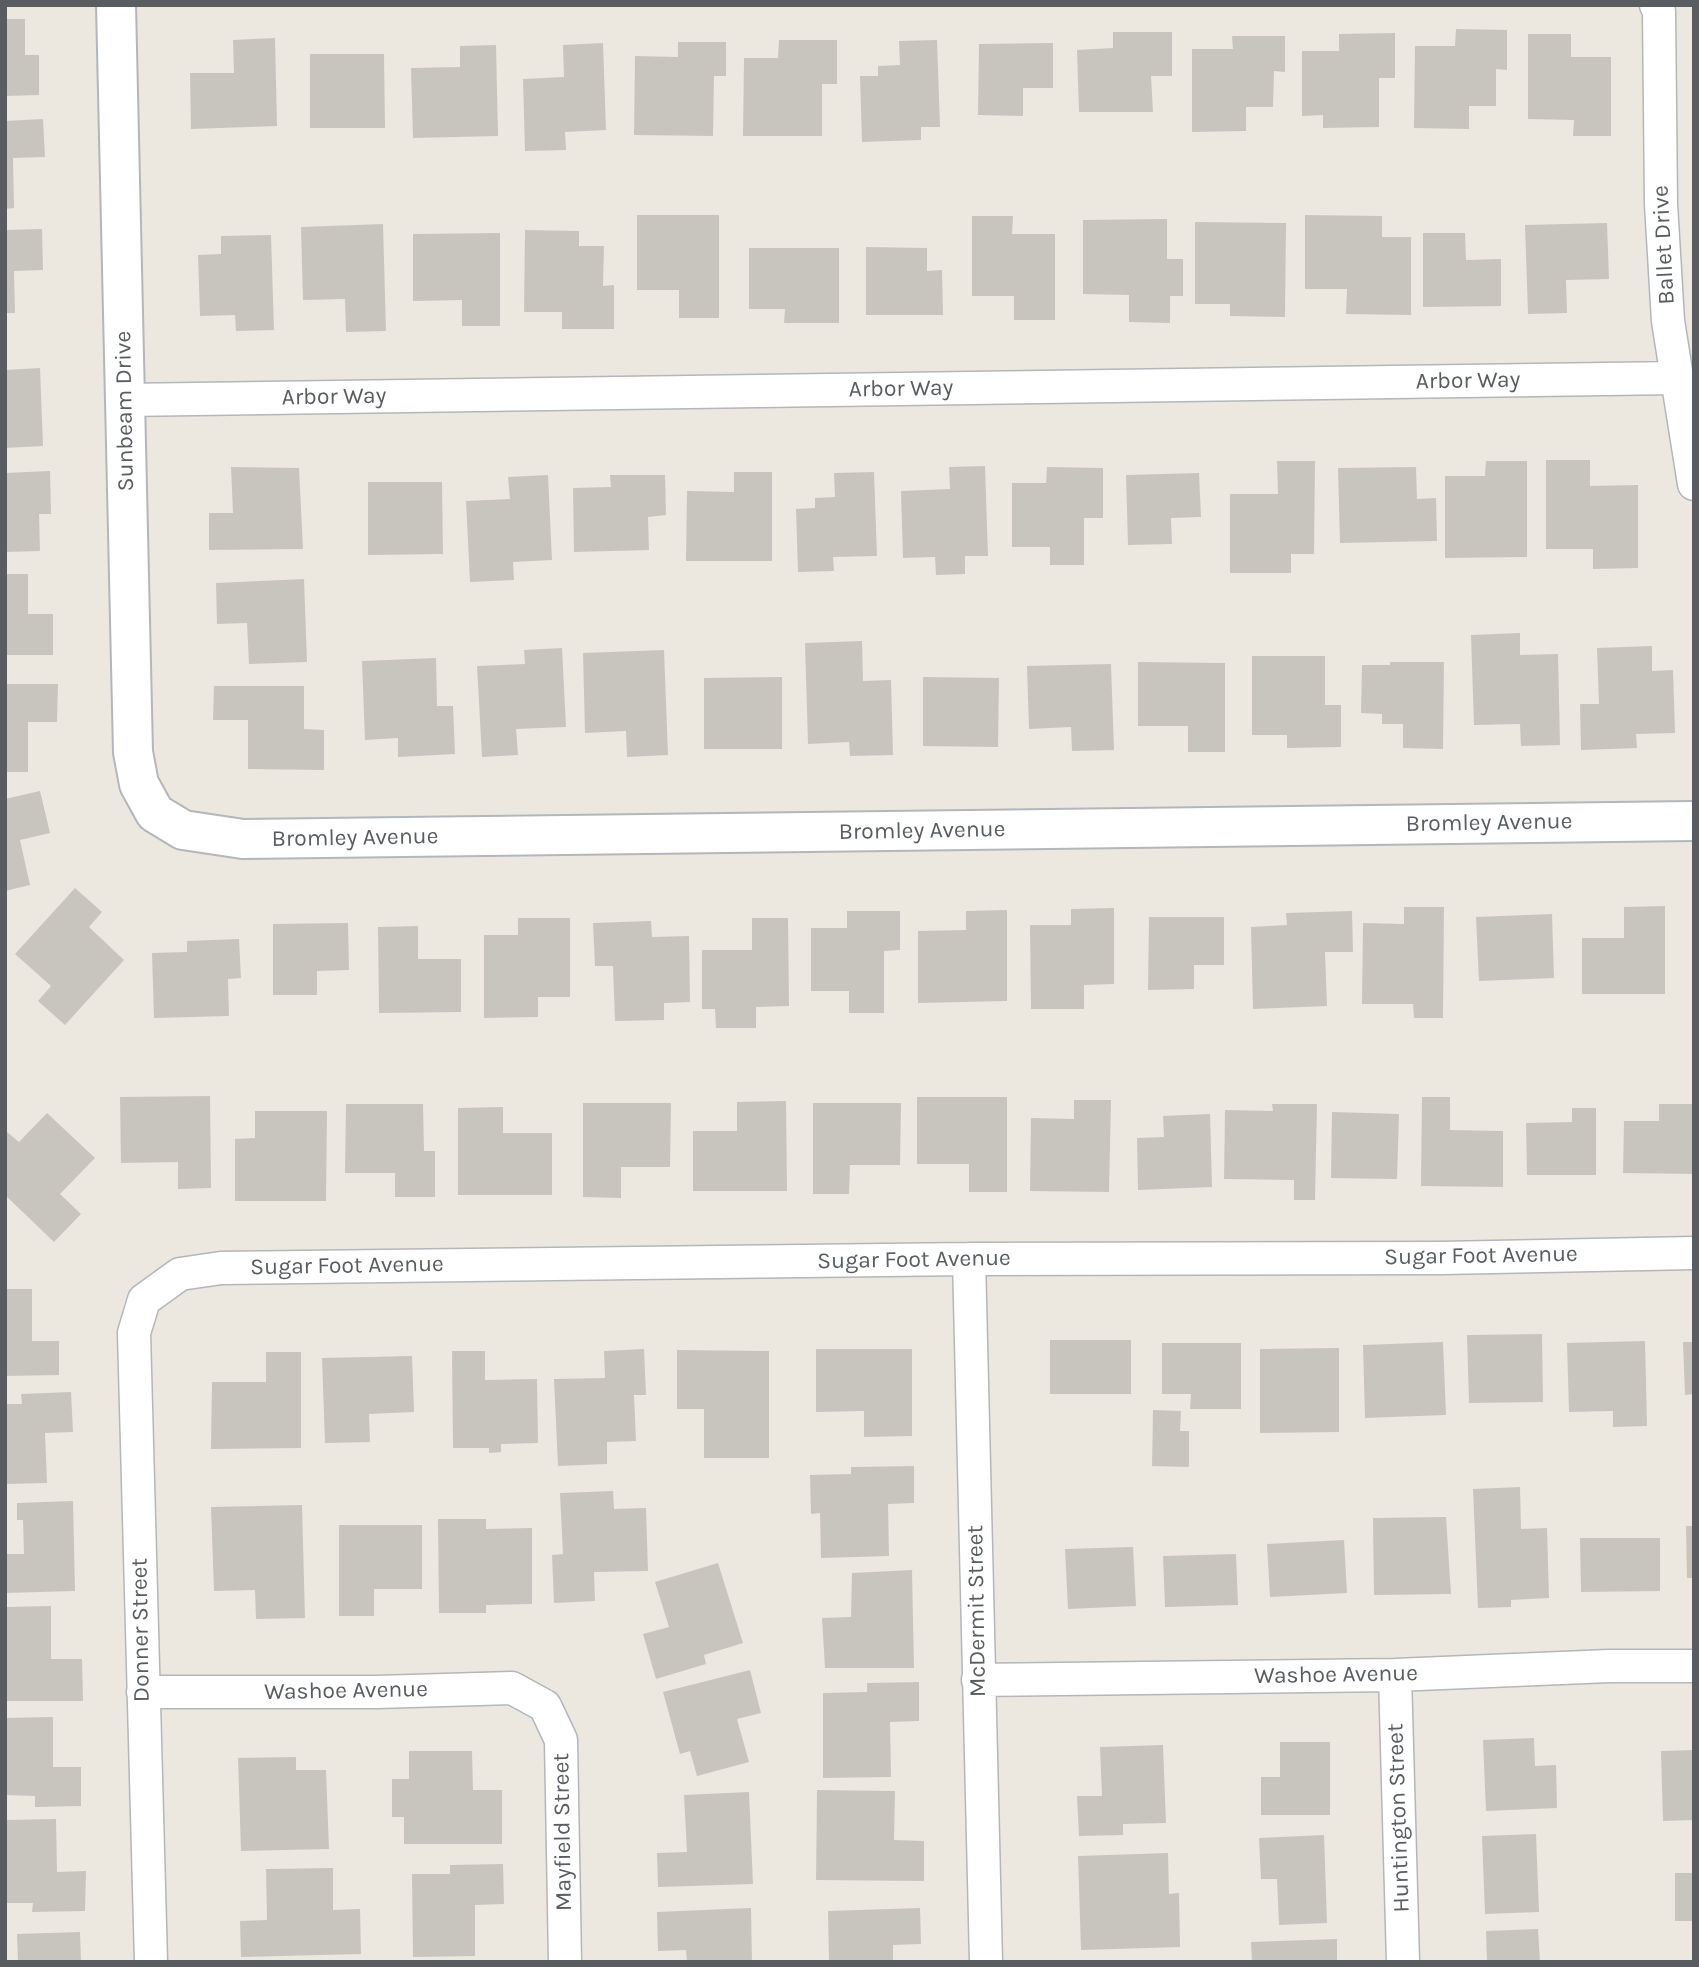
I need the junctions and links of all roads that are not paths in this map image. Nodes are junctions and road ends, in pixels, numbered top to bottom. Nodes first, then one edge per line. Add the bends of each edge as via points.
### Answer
1 (116, 5) edge
2 (1656, 5) edge
3 (1676, 378) junction
4 (125, 400) junction
5 (1694, 484) edge
6 (155, 813) joint
7 (1694, 821) edge
8 (1694, 1252) edge
9 (969, 1259) junction
10 (144, 1300) joint
11 (1694, 1667) edge
12 (1395, 1675) junction
13 (978, 1679) junction
14 (142, 1692) junction
15 (545, 1706) joint
16 (151, 1962) edge
17 (565, 1962) edge
18 (986, 1962) edge
19 (1403, 1962) edge

1 - 4 street, Sunbeam Drive
2 - 3 street, Ballet Drive via 1661,204
3 - 4 street, Arbor Way
3 - 5 street, Ballet Drive
4 - 6 street, Sunbeam Drive via 133,752 139,783
6 - 7 street, Bromley Avenue via 183,830 243,839
8 - 9 street, Sugar Foot Avenue
9 - 10 street, Sugar Foot Avenue via 221,1268 180,1274
9 - 13 street, McDermit Street
10 - 14 street, Donner Street via 134,1333
11 - 12 street, Washoe Avenue
12 - 13 street, Washoe Avenue
12 - 19 street, Huntington Street
13 - 18 street, McDermit Street
14 - 15 street, Washoe Avenue via 512,1688
14 - 16 street, Donner Street
15 - 17 street, Mayfield Street via 561,1740

